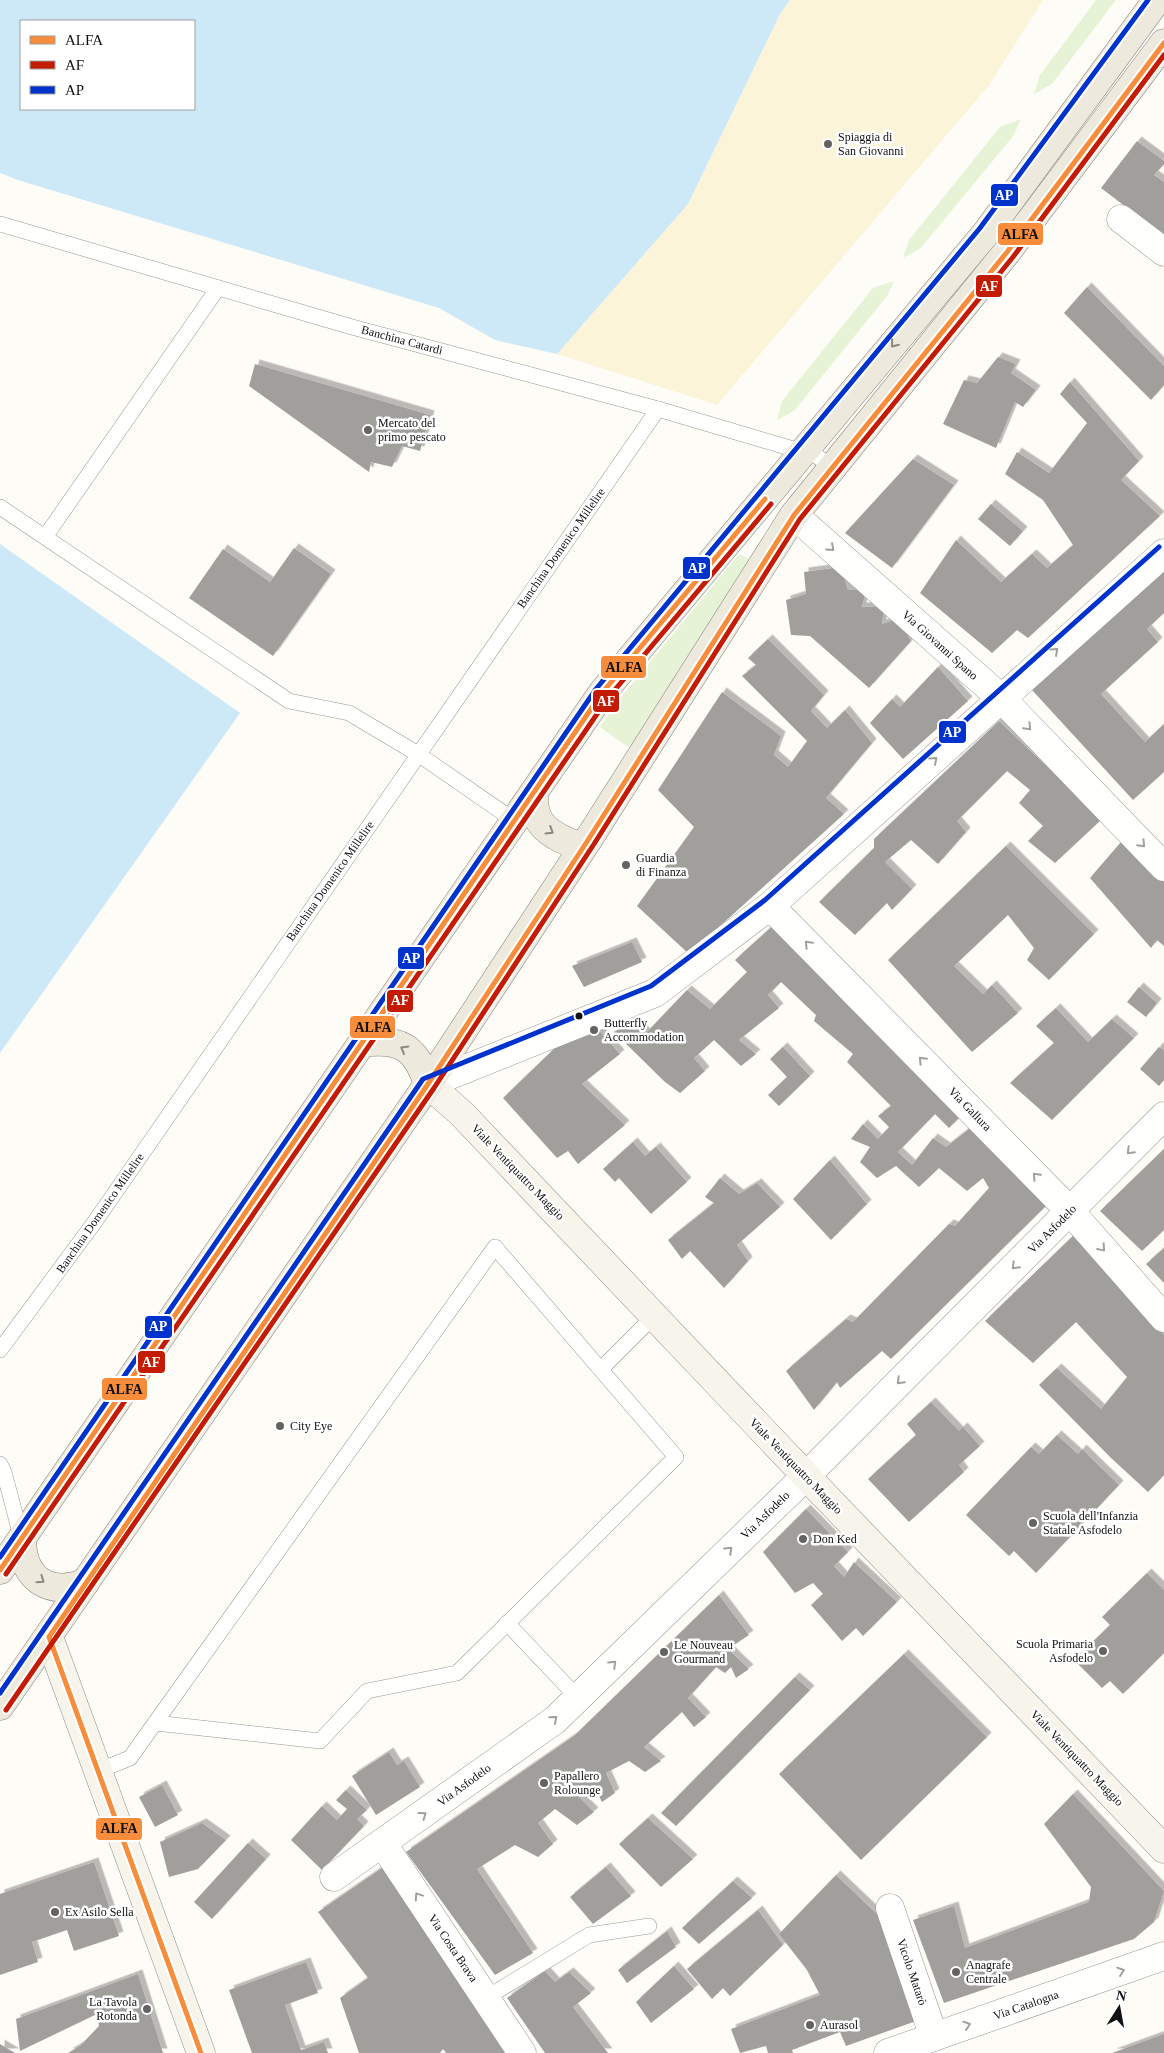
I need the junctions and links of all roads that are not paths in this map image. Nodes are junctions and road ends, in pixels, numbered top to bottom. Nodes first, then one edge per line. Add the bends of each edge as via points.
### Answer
1 (1158, 0) edge
2 (1164, 43) edge
3 (1121, 219) dead end
4 (0, 224) edge
5 (1164, 252) edge
6 (218, 288) junction
7 (658, 409) junction
8 (804, 453) junction
9 (827, 474) junction
10 (0, 507) edge
11 (794, 515) junction
12 (44, 537) junction
13 (728, 543) junction
14 (1164, 553) edge
15 (760, 569) junction
16 (1002, 699) junction
17 (418, 754) junction
18 (534, 794) junction
19 (508, 832) junction
20 (588, 840) junction
21 (1164, 867) edge
22 (563, 877) junction
23 (770, 906) junction
24 (362, 1043) junction
25 (428, 1084) junction
26 (1164, 1116) edge
27 (1070, 1211) junction
28 (654, 1316) junction
29 (1164, 1318) edge
30 (0, 1350) edge
31 (601, 1369) junction
32 (0, 1464) edge
33 (806, 1476) junction
34 (22, 1540) junction
35 (0, 1570) edge
36 (85, 1584) junction
37 (507, 1623) junction
38 (49, 1637) junction
39 (578, 1698) junction
40 (0, 1706) edge
41 (155, 1723) junction
42 (98, 1770) junction
43 (383, 1844) junction
44 (1164, 1849) edge
45 (334, 1877) dead end
46 (890, 1908) dead end
47 (649, 1926) dead end
48 (1164, 1956) edge
49 (486, 1998) junction
50 (934, 2037) junction
51 (200, 2053) edge
52 (522, 2053) edge
53 (888, 2053) edge

1 -> 8 main road via 986,233
2 - 9 main road via 1007,252
3 - 5 street
4 - 6 lane, Banchina Catardi
6 - 7 lane, Banchina Catardi
6 - 12 lane
7 - 8 lane, Banchina Catardi
7 - 17 lane, Banchina Domenico Millelire
8 - 9 lane, Banchina Catardi via 821,458 828,464
8 - 13 main road
9 - 11 main road
10 - 12 lane
11 - 15 main road
11 -> 16 street, Via Giovanni Spano
12 - 17 lane via 289,702 349,713
13 - 15 main road via 744,541 752,545 759,551
13 - 18 main road via 602,693
16 -> 14 street
15 - 20 main road
16 -> 21 street, Via Giovanni Spano
23 -> 16 street
17 - 19 lane
17 - 30 lane, Banchina Domenico Millelire via 94,1223
18 - 19 main road
18 -> 20 main road via 533,810 542,826 578,846
19 - 22 main road via 514,837 528,839 558,858 564,867
19 - 24 main road
20 - 22 main road
22 - 25 main road
23 - 25 street via 655,993
27 -> 23 street, Via Gallura
25 -> 24 main road via 421,1064 407,1049 385,1040
24 - 34 main road
25 - 28 street, Viale Ventiquattro Maggio via 462,1114
25 - 36 main road
26 -> 27 street, Via Asfodelo
27 -> 29 street, Via Gallura
27 -> 33 street, Via Asfodelo
28 - 31 lane
28 - 33 street, Viale Ventiquattro Maggio
31 - 37 lane via 676,1457
31 - 41 lane via 495,1247
32 - 34 lane
39 -> 33 street, Via Asfodelo
33 - 44 street, Viale Ventiquattro Maggio
34 - 35 main road
34 -> 36 main road via 22,1555 29,1570 40,1581 54,1588
36 - 38 main road
37 - 39 lane
37 - 41 lane via 457,1673 366,1692 320,1741
38 - 40 main road
38 - 42 street
43 -> 39 street, Via Asfodelo via 555,1720
41 - 42 lane via 130,1758
42 - 51 street
43 - 45 street, Via Asfodelo
49 -> 43 street, Via Costa Brava
46 - 50 street, Vicolo Matarò
47 - 49 lane via 590,1936
50 -> 48 street, Via Catalogna
49 - 52 street, Via Costa Brava
50 - 53 street, Via Catalogna

